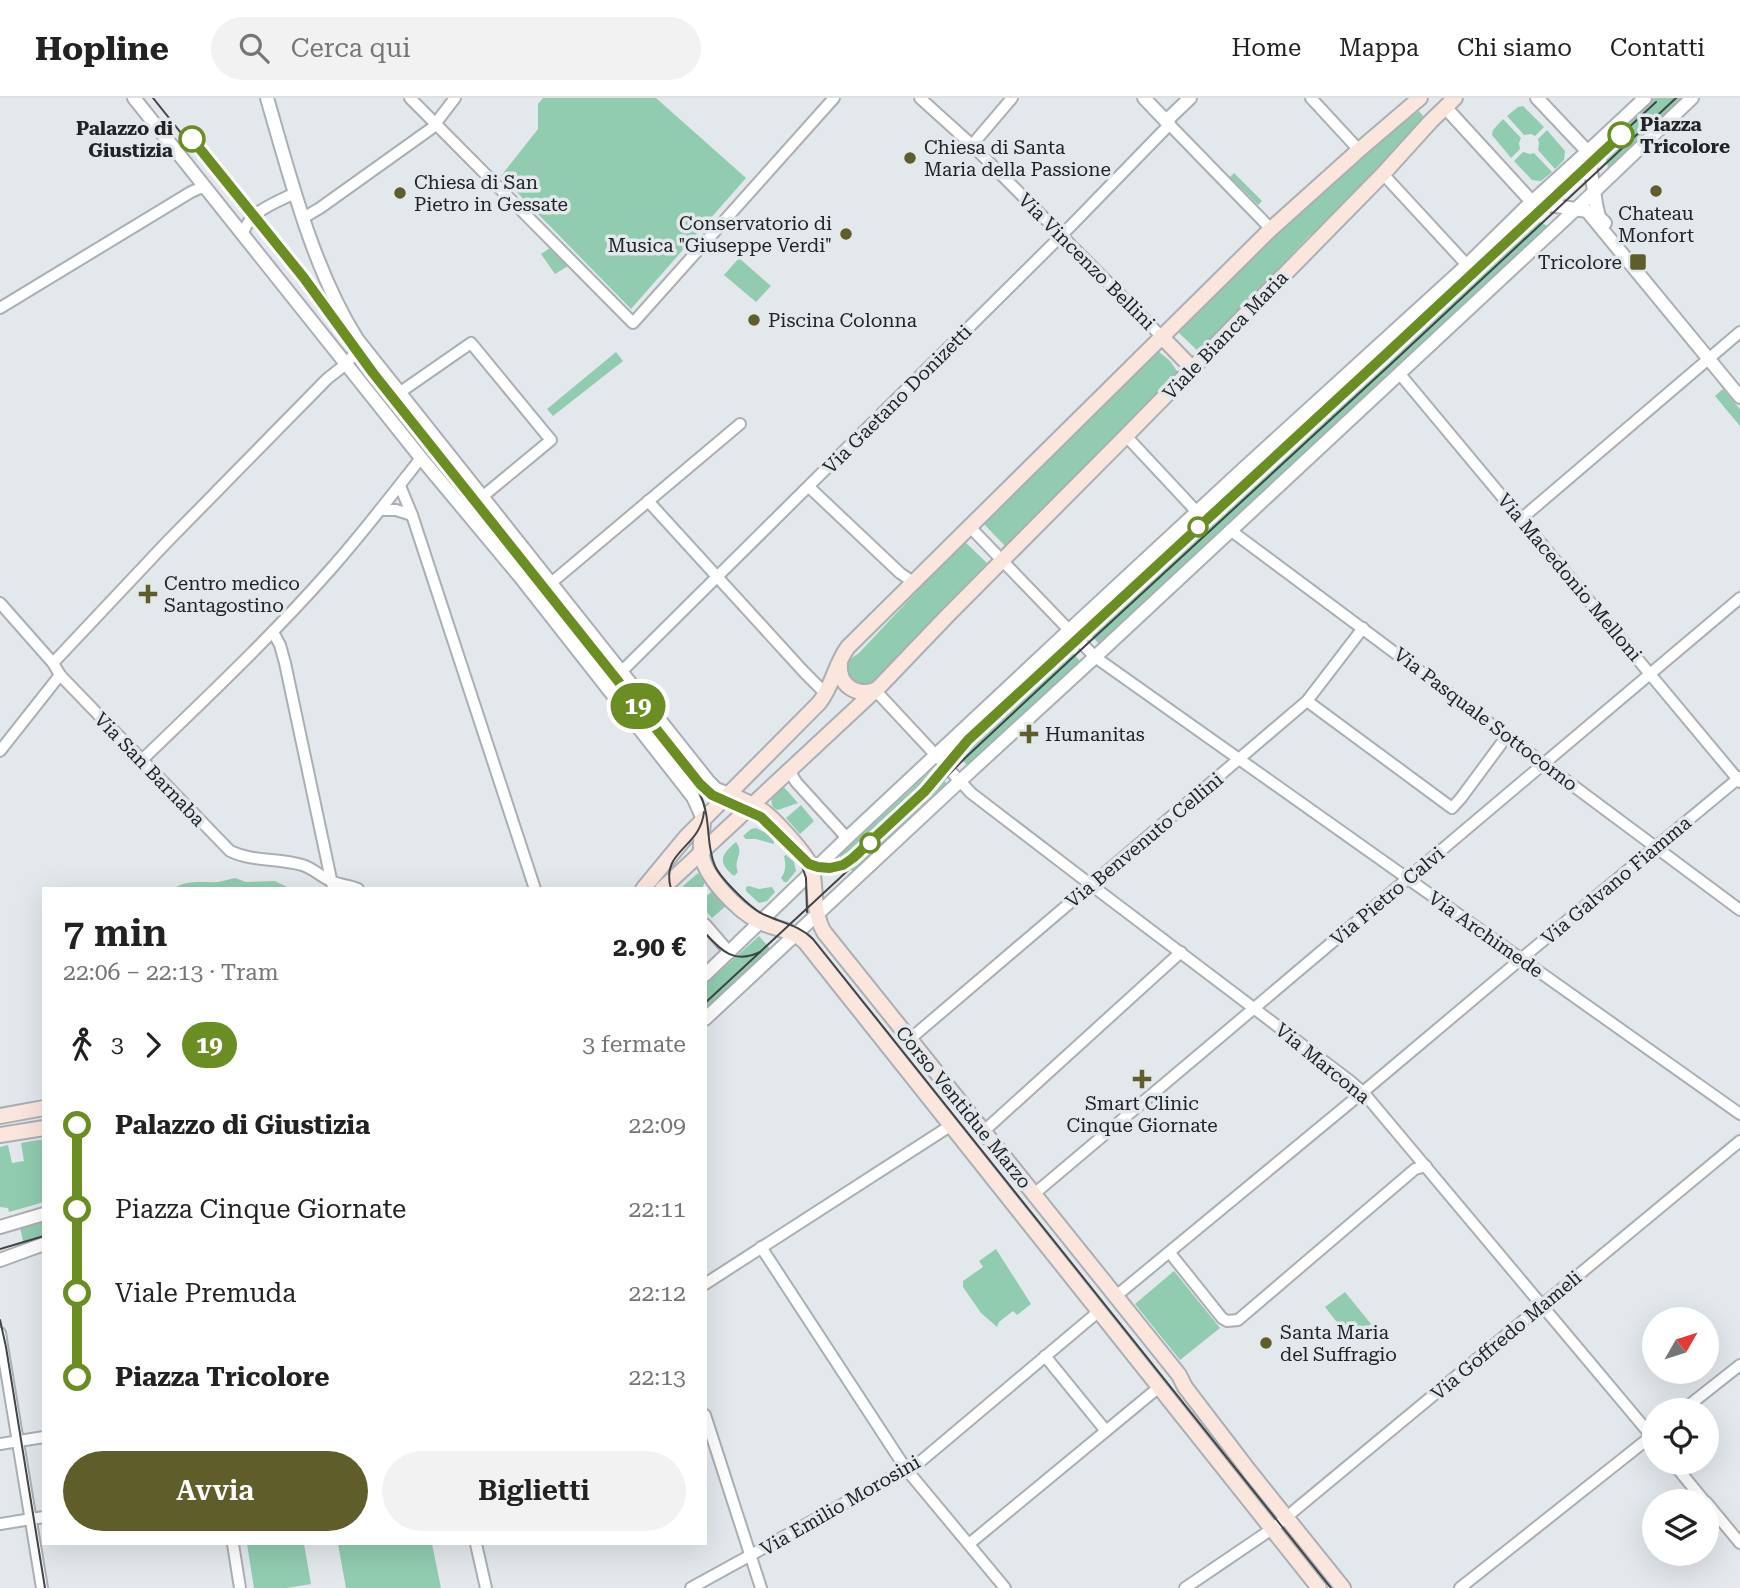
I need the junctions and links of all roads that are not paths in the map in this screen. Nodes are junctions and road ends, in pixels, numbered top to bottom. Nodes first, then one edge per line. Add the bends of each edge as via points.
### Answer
1 (134, 98) edge
2 (267, 98) edge
3 (410, 98) edge
4 (455, 98) edge
5 (834, 98) edge
6 (919, 98) edge
7 (1013, 98) edge
8 (1144, 98) edge
9 (1190, 98) edge
10 (1311, 98) edge
11 (1420, 98) edge
12 (1537, 98) edge
13 (1645, 98) edge
14 (1692, 98) edge
15 (1447, 101) edge
16 (1168, 123) junction
17 (436, 124) junction
18 (972, 145) junction
19 (1359, 149) junction
20 (1588, 152) junction
21 (1383, 174) junction
22 (205, 186) junction
23 (1593, 192) junction
24 (295, 193) junction
25 (1532, 202) junction
26 (1576, 209) junction
27 (303, 218) junction
28 (1271, 229) junction
29 (243, 233) junction
30 (1062, 236) junction
31 (1467, 265) junction
32 (0, 308) edge
33 (1737, 335) edge
34 (1161, 336) junction
35 (357, 339) junction
36 (1711, 357) junction
37 (346, 363) junction
38 (1192, 368) junction
39 (1399, 373) junction
40 (1740, 385) edge
41 (399, 393) junction
42 (1740, 397) edge
43 (740, 424) dead end
44 (1126, 436) junction
45 (421, 458) junction
46 (400, 486) junction
47 (809, 487) junction
48 (482, 497) junction
49 (648, 501) junction
50 (380, 510) junction
51 (1196, 512) junction
52 (412, 515) junction
53 (1521, 519) junction
54 (970, 527) junction
55 (1230, 530) junction
56 (1002, 561) junction
57 (717, 577) junction
58 (913, 582) junction
59 (551, 583) junction
60 (1740, 598) edge
61 (0, 603) edge
62 (1363, 628) junction
63 (1069, 631) junction
64 (273, 632) junction
65 (1095, 657) junction
66 (840, 662) junction
67 (53, 663) junction
68 (621, 672) junction
69 (1651, 674) junction
70 (60, 675) junction
71 (875, 690) junction
72 (826, 694) junction
73 (1307, 701) junction
74 (1500, 744) dead end
75 (0, 751) edge
76 (769, 753) junction
77 (936, 755) junction
78 (1239, 759) junction
79 (142, 760) junction
80 (1545, 763) junction
81 (789, 770) junction
82 (960, 780) junction
83 (1739, 780) edge
84 (729, 794) junction
85 (752, 804) junction
86 (703, 819) junction
87 (847, 838) junction
88 (1655, 846) junction
89 (701, 853) junction
90 (812, 873) junction
91 (1407, 878) junction
92 (333, 885) edge
93 (1091, 885) junction
94 (353, 887) edge
95 (534, 887) edge
96 (644, 887) edge
97 (669, 887) edge
98 (1740, 910) edge
99 (817, 915) junction
100 (761, 922) junction
101 (707, 927) edge
102 (796, 935) junction
103 (1181, 952) junction
104 (730, 953) junction
105 (1521, 959) junction
106 (707, 973) edge
107 (1254, 1009) junction
108 (707, 1017) edge
109 (910, 1039) junction
110 (1363, 1093) junction
111 (42, 1108) edge
112 (1740, 1114) edge
113 (0, 1116) edge
114 (950, 1125) junction
115 (42, 1128) edge
116 (984, 1131) junction
117 (0, 1135) edge
118 (1740, 1141) edge
119 (1426, 1166) junction
120 (1034, 1194) junction
121 (42, 1214) edge
122 (0, 1227) edge
123 (42, 1245) edge
124 (761, 1247) junction
125 (1170, 1253) junction
126 (0, 1260) edge
127 (707, 1283) edge
128 (1116, 1296) junction
129 (1542, 1306) junction
130 (1098, 1312) junction
131 (0, 1334) edge
132 (1045, 1356) junction
133 (1740, 1365) edge
134 (1158, 1388) junction
135 (1698, 1398) edge
136 (707, 1421) edge
137 (1642, 1424) edge
138 (1106, 1431) junction
139 (42, 1437) edge
140 (18, 1440) junction
141 (0, 1444) edge
142 (1642, 1446) edge
143 (906, 1469) junction
144 (1683, 1475) edge
145 (1695, 1489) edge
146 (42, 1517) edge
147 (1286, 1517) junction
148 (1719, 1518) edge
149 (31, 1519) junction
150 (0, 1524) edge
151 (1272, 1529) junction
152 (1740, 1543) edge
153 (969, 1544) junction
154 (233, 1545) edge
155 (476, 1545) edge
156 (751, 1555) junction
157 (42, 1588) edge
158 (240, 1588) edge
159 (486, 1588) edge
160 (691, 1588) edge
161 (761, 1588) edge
162 (1005, 1588) edge
163 (1185, 1588) edge
164 (1319, 1588) edge
165 (1343, 1588) edge
166 (1461, 1588) edge

1 - 22 street
2 - 24 street
3 - 17 street
4 - 17 street
5 - 17 street via 633,323
6 - 18 street, Via Vincenzo Bellini
7 - 18 street
8 - 16 street
9 - 16 street, Via Gaetano Donizetti
10 - 19 street
11 - 19 main road
12 - 20 street
13 - 20 street
14 - 23 street
15 - 21 main road, Viale Bianca Maria
15 - 25 street
16 - 28 street
16 - 30 street, Via Gaetano Donizetti
17 - 27 street
18 - 30 street, Via Vincenzo Bellini
19 - 28 main road
20 - 23 street
20 - 25 street
21 - 31 street
21 - 38 main road, Viale Bianca Maria
22 - 29 street
22 - 32 street
23 - 26 street
23 - 36 street via 1599,217
24 - 27 street
24 - 29 street via 254,216
25 - 26 street
25 - 31 street
26 - 36 street via 1587,211
26 - 39 street
27 - 35 street via 328,286
28 - 34 main road
29 - 37 street
30 - 34 street, Via Vincenzo Bellini
30 - 47 street, Via Gaetano Donizetti
31 - 51 street
33 - 36 street
34 - 38 main road, Via Vincenzo Bellini
34 - 54 main road
35 - 37 street via 356,351
35 - 41 street
36 - 40 street
36 - 42 street
36 - 53 street
37 - 45 street
37 - 67 street
38 - 44 main road, Viale Bianca Maria
39 - 53 street, Via Macedonio Melloni
39 - 55 street
41 - 48 street
41 - 48 street via 471,343 551,440
43 - 49 street
44 - 51 street
44 - 56 main road, Viale Bianca Maria
45 - 46 street
45 - 86 street via 669,766
46 - 50 street
46 - 52 street
47 - 57 street, Via Gaetano Donizetti
47 - 58 street
48 - 59 street
49 - 57 street
49 - 59 street
50 - 52 street
50 - 64 street
51 - 63 street
52 - 95 street
53 - 69 street, Via Macedonio Melloni
54 - 56 street
54 - 58 main road
55 - 62 street, Via Pasquale Sottocorno
55 - 65 street
56 - 63 street, Via Archimede
56 - 71 main road, Viale Bianca Maria
57 - 68 street, Via Gaetano Donizetti
57 - 72 street
58 - 66 main road via 848,647
59 - 68 street
60 - 69 street, Via Pietro Calvi
61 - 67 street, Via San Barnaba
62 - 73 street, Via Benvenuto Cellini
62 - 80 street, Via Pasquale Sottocorno
63 - 65 street, Via Archimede
63 - 77 street
64 - 79 street
64 - 92 street via 285,663
65 - 78 street, Via Archimede
65 - 82 street
66 - 71 main road via 841,677 850,689
66 - 72 main road
67 - 70 street, Via San Barnaba
68 - 84 street via 709,782
69 - 80 street, Via Pietro Calvi
69 - 83 street, Via Macedonio Melloni
70 - 75 street
70 - 79 street, Via San Barnaba
71 - 77 street, Via Marcona
71 - 81 main road, Viale Bianca Maria
72 - 76 main road
73 - 74 street via 1451,808
73 - 78 street, Via Benvenuto Cellini
76 - 81 main road via 773,769
76 - 84 main road
77 - 82 street, Via Marcona
77 - 87 street
78 - 91 street, Via Archimede
78 - 93 street, Via Benvenuto Cellini
79 - 92 street, Via San Barnaba via 230,851 299,864
80 - 88 street, Via Pasquale Sottocorno
80 - 91 street, Via Pietro Calvi
81 - 85 main road, Viale Bianca Maria
81 - 87 street
82 - 93 street, Via Marcona
82 - 99 street
83 - 88 street, Via Galvano Fiamma
84 - 85 main road
84 - 86 main road
85 - 89 main road
85 - 90 main road via 800,849
86 - 89 main road
86 - 96 main road
87 - 90 street
88 - 98 street, Via Pasquale Sottocorno
88 - 105 street, Via Galvano Fiamma
89 - 97 main road
89 - 100 main road via 717,884 737,906
90 - 99 main road
90 - 100 street
91 - 105 street, Via Archimede
91 - 107 street, Via Pietro Calvi
92 - 94 street, Via San Barnaba
93 - 103 street, Via Marcona
93 - 109 street, Via Benvenuto Cellini
96 - 97 main road
99 - 102 street
99 - 109 main road, Corso Ventidue Marzo via 824,932
100 - 102 main road
100 - 104 street
101 - 104 street
102 - 108 street
102 - 114 main road, Corso Ventidue Marzo
103 - 107 street, Via Marcona
103 - 116 street
104 - 106 street
105 - 110 street, Via Galvano Fiamma
105 - 112 street, Via Archimede
107 - 110 street, Via Marcona
107 - 120 street, Via Pietro Calvi
109 - 116 main road, Corso Ventidue Marzo
110 - 119 street, Via Marcona
110 - 125 street, Via Galvano Fiamma
111 - 113 main road
114 - 124 street
114 - 130 main road, Corso Ventidue Marzo
115 - 117 main road
116 - 120 main road, Corso Ventidue Marzo
118 - 129 street, Via Goffredo Mameli
119 - 125 street via 1415,1169 1238,1321 1222,1318
119 - 129 street, Via Marcona
120 - 128 main road, Corso Ventidue Marzo
121 - 122 street
123 - 126 street
124 - 127 street
124 - 143 street
125 - 128 street, Via Galvano Fiamma
128 - 130 main road
128 - 147 main road, Corso Ventidue Marzo
129 - 137 street, Via Marcona
129 - 147 street, Via Goffredo Mameli
130 - 132 street, Via Emilio Morosini
130 - 134 main road, Corso Ventidue Marzo
131 - 140 street
132 - 138 street
132 - 143 street, Via Emilio Morosini
133 - 135 street
134 - 138 street
134 - 151 main road
136 - 156 street
138 - 153 street
139 - 140 street
140 - 141 street
140 - 149 street
142 - 166 street
143 - 153 street
143 - 156 street, Via Emilio Morosini
144 - 145 street
146 - 149 street
147 - 151 street, Via Goffredo Mameli
147 - 165 main road
148 - 152 street
149 - 150 street
149 - 157 street
151 - 163 street, Via Goffredo Mameli
151 - 164 main road
153 - 162 street
154 - 158 street
155 - 159 street
156 - 160 street, Via Emilio Morosini
156 - 161 street

